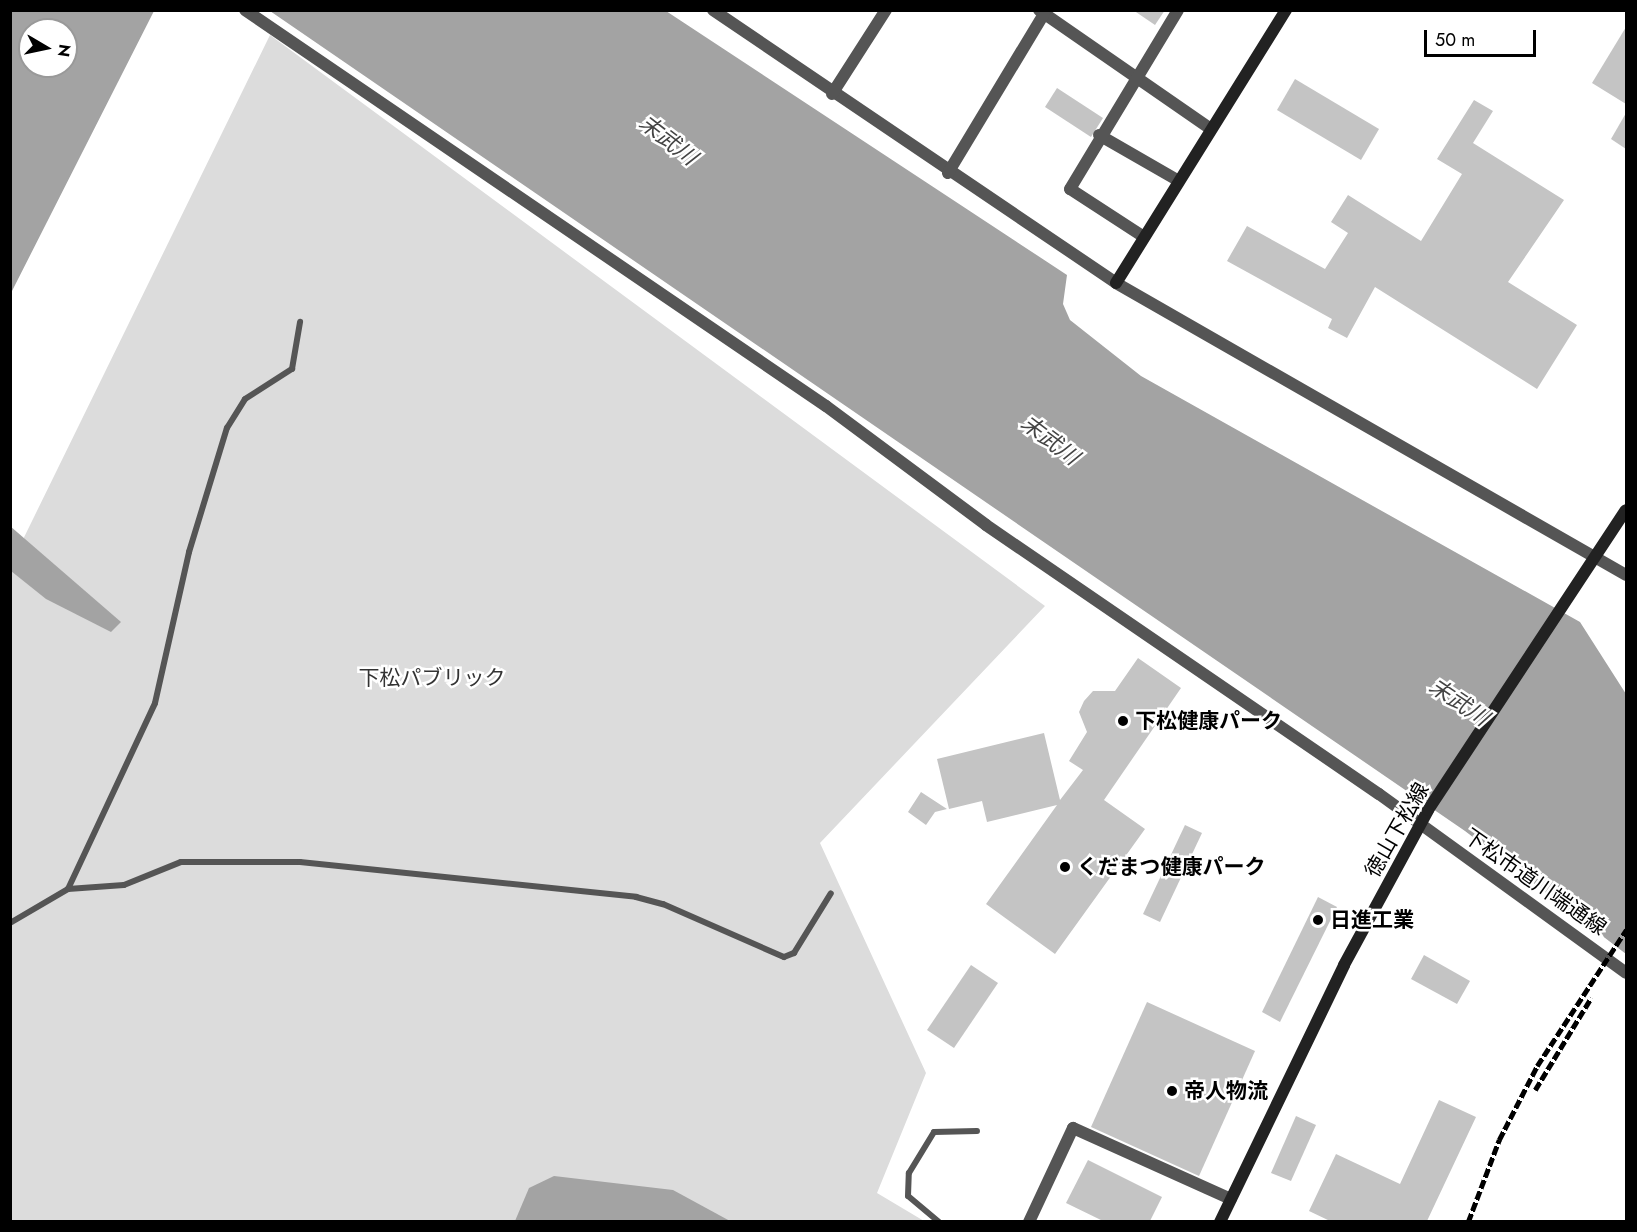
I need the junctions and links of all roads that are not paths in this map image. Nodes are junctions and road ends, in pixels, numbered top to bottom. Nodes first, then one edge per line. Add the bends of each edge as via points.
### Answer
1 (244, 10) edge
2 (713, 10) edge
3 (886, 10) edge
4 (1178, 10) edge
5 (1286, 10) edge
6 (1041, 12) edge
7 (1136, 78) junction
8 (832, 94) junction
9 (1211, 129) junction
10 (1100, 135) junction
11 (948, 172) junction
12 (1179, 181) junction
13 (1144, 237) junction
14 (1116, 282) junction
15 (300, 322) dead end
16 (1626, 510) edge
17 (1597, 556) junction
18 (1626, 574) edge
19 (1420, 824) junction
20 (68, 889) junction
21 (831, 893) dead end
22 (10, 923) edge
23 (1626, 973) edge
24 (977, 1131) dead end
25 (1231, 1199) junction
26 (939, 1221) edge
27 (1029, 1221) edge
28 (1220, 1221) edge

1 - 19 street, 下松市道川端通線 via 651,284 994,531
2 - 8 street
3 - 8 street
4 - 7 street
5 - 9 main road
6 - 7 street
6 - 11 street
7 - 9 street
7 - 10 street
8 - 11 street
9 - 12 main road
10 - 12 street
10 - 13 street via 1070,189
11 - 14 street
12 - 13 main road
13 - 14 main road
14 - 17 street via 1368,431
15 - 20 lane via 292,369 245,399 227,428 189,552 155,703
16 - 17 main road, 徳山下松線
17 - 18 street
17 - 19 main road, 徳山下松線
19 - 23 street, 下松市道川端通線
19 - 25 main road, 徳山下松線 via 1344,965
20 - 21 lane via 124,885 200,859 394,870 654,902 784,957 794,953
20 - 22 lane
24 - 26 lane via 934,1132 909,1173 908,1196
25 - 27 street via 1073,1128
25 - 28 main road, 徳山下松線

